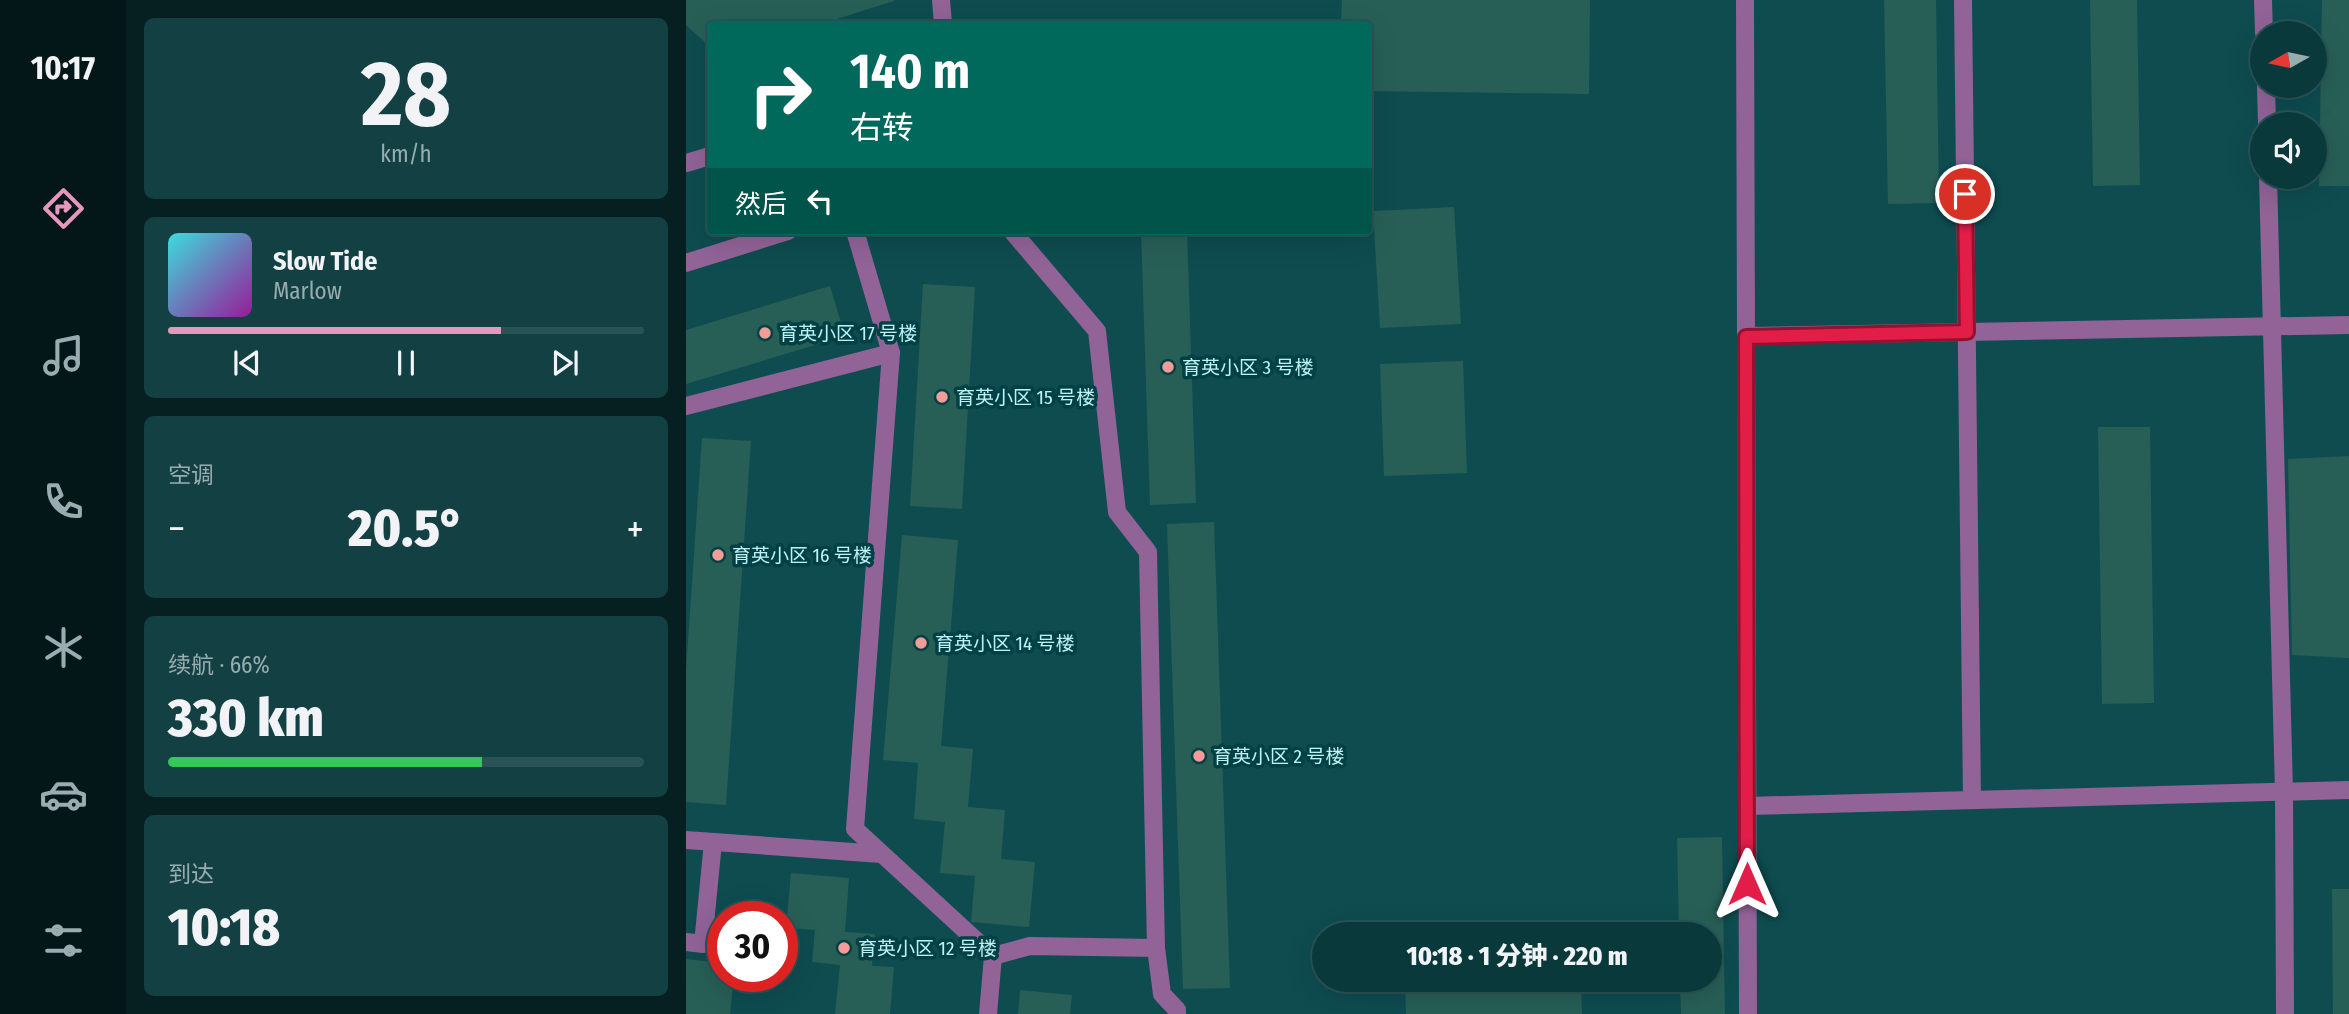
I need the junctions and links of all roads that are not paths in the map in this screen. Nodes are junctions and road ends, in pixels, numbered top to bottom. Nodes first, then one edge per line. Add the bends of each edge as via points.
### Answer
1 (941, 0) edge
2 (1745, 0) edge
3 (1963, 0) edge
4 (2263, 0) edge
5 (943, 21) edge
6 (2264, 21) edge
7 (707, 157) edge
8 (686, 163) edge
9 (2268, 189) edge
10 (775, 235) edge
11 (857, 235) edge
12 (1015, 235) edge
13 (686, 263) edge
14 (2349, 325) edge
15 (2273, 327) junction
16 (1967, 332) junction
17 (1746, 337) junction
18 (891, 353) junction
19 (686, 406) edge
20 (2349, 790) edge
21 (2284, 792) junction
22 (1972, 800) junction
23 (1747, 806) junction
24 (686, 841) edge
25 (713, 842) junction
26 (881, 854) junction
27 (686, 942) edge
28 (1156, 948) junction
29 (993, 956) junction
30 (988, 1014) edge
31 (1177, 1014) edge
32 (1748, 1014) edge
33 (2285, 1014) edge

1 - 5 street
2 - 17 street
3 - 16 street
4 - 6 street
7 - 8 street
9 - 15 street
10 - 13 street
11 - 18 street
12 - 28 street via 1097,331 1117,512 1148,552
14 - 15 street
15 - 16 street
15 - 21 street
16 - 17 street
16 - 22 street
17 - 23 street
18 - 19 street
18 - 26 street via 855,829
20 - 21 street
21 - 22 street
21 - 33 street
22 - 23 street
23 - 32 street
24 - 25 street
25 - 26 street
25 - 27 street via 703,944
26 - 29 street
28 - 29 street via 1030,946
28 - 31 street via 1161,994
29 - 30 street

